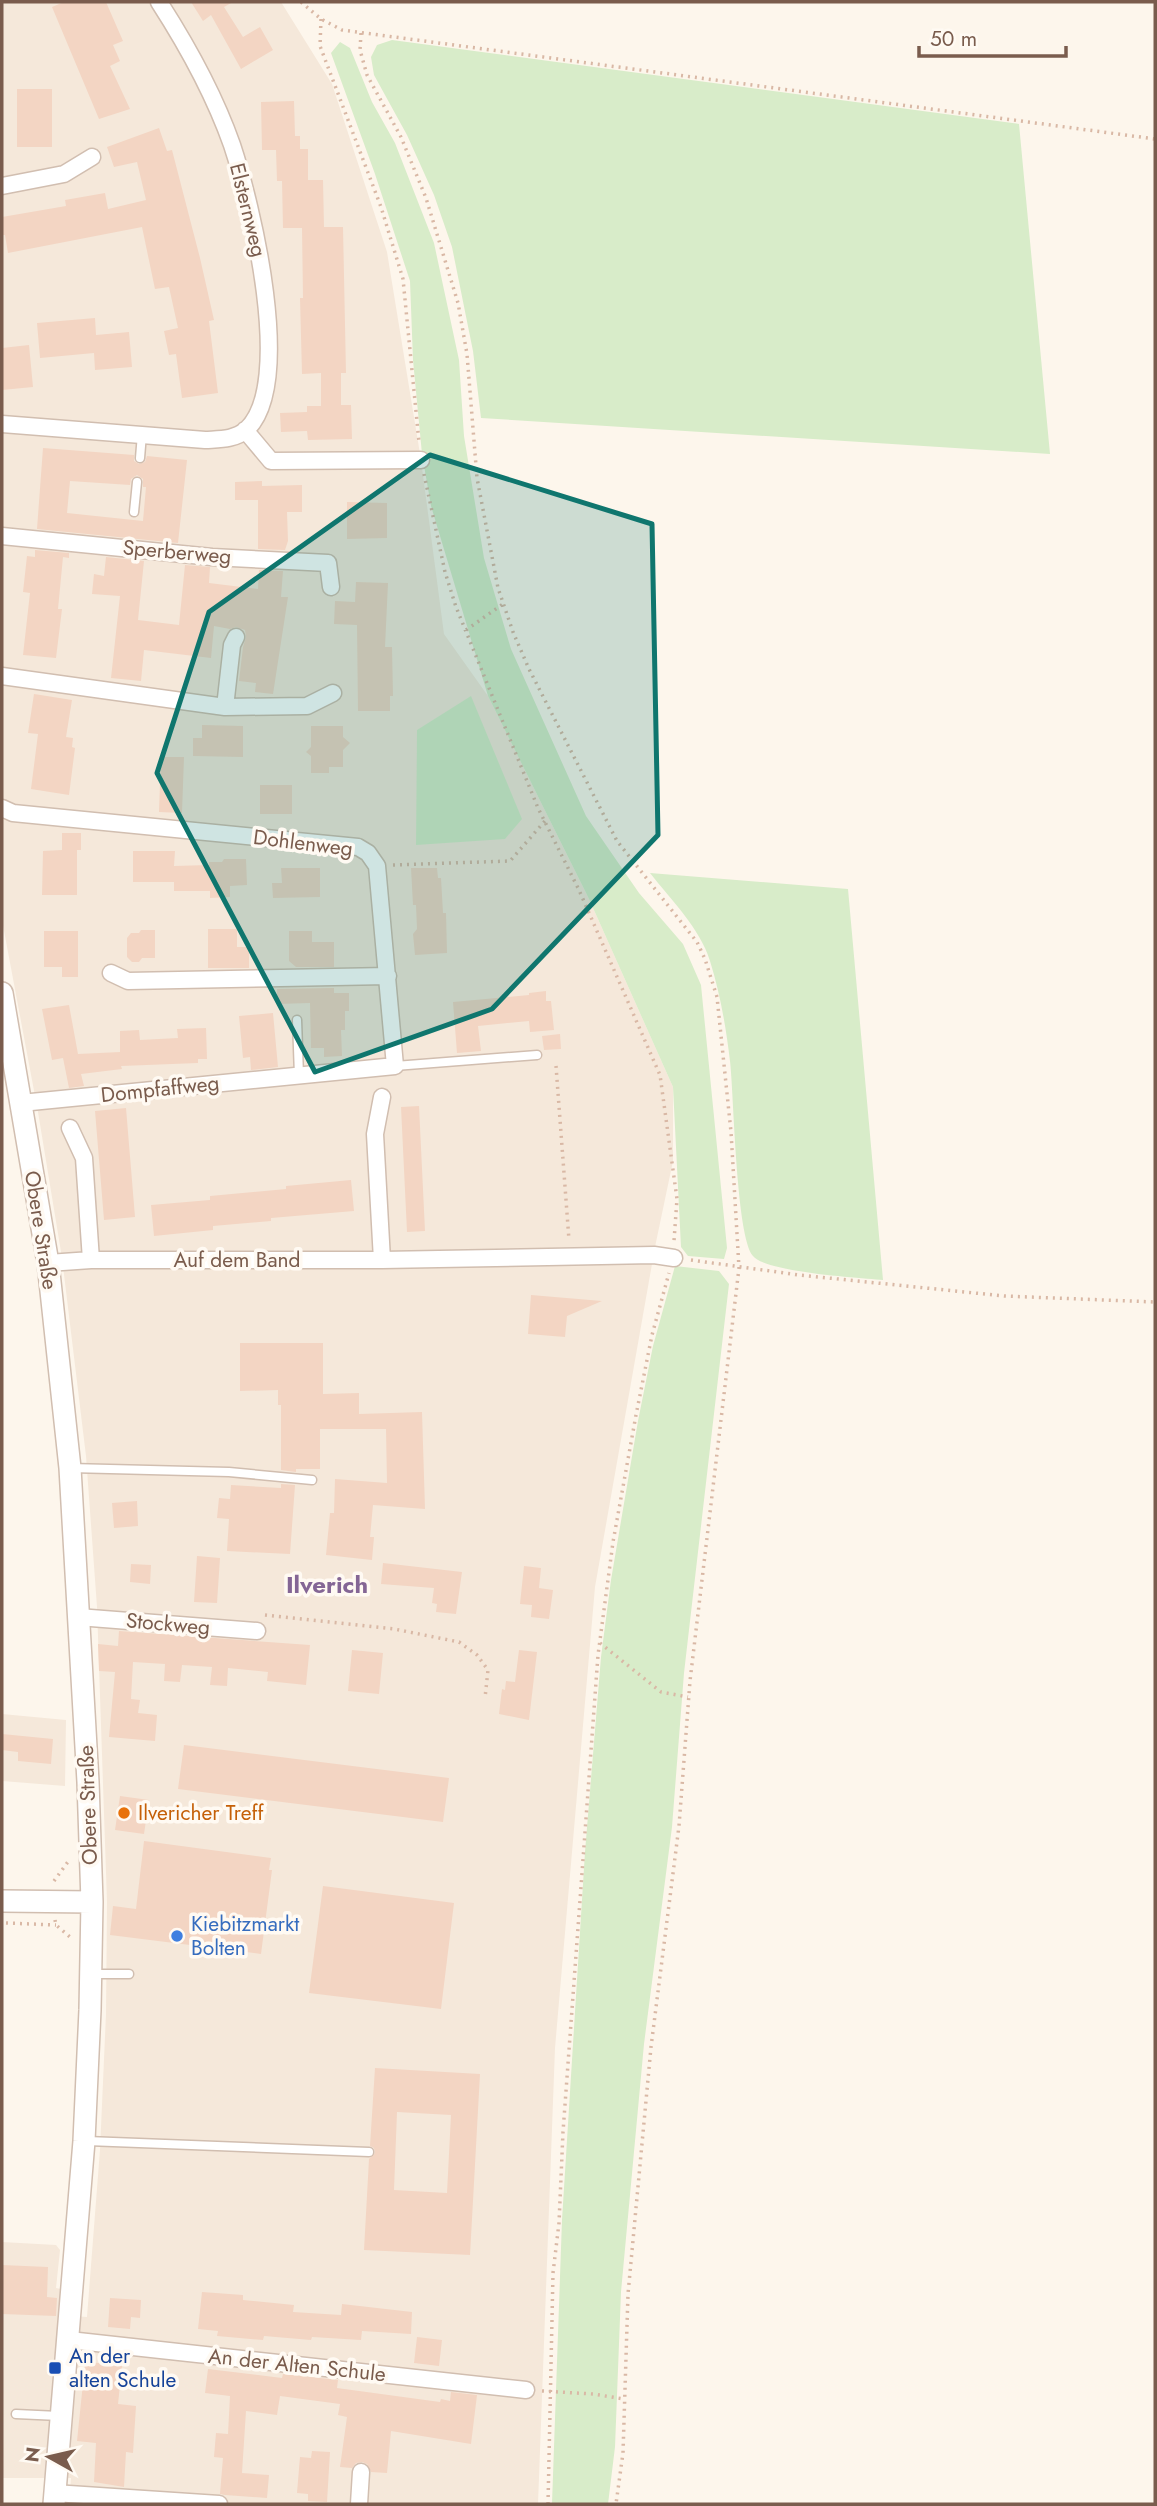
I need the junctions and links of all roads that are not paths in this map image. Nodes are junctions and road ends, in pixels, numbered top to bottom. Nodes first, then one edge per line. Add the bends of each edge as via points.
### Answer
1 (159, 2) edge
2 (92, 157) dead end
3 (2, 186) edge
4 (2, 424) edge
5 (245, 430) junction
6 (142, 435) junction
7 (140, 458) dead end
8 (421, 460) road end
9 (137, 482) dead end
10 (134, 512) dead end
11 (2, 536) edge
12 (331, 587) dead end
13 (236, 637) dead end
14 (2, 676) edge
15 (333, 693) dead end
16 (226, 706) junction
17 (2, 808) edge
18 (111, 973) dead end
19 (388, 976) junction
20 (2, 993) edge
21 (297, 1020) dead end
22 (537, 1055) dead end
23 (395, 1066) junction
24 (299, 1076) junction
25 (382, 1097) dead end
26 (21, 1103) junction
27 (70, 1128) dead end
28 (674, 1258) road end
29 (91, 1260) junction
30 (382, 1260) junction
31 (48, 1263) junction
32 (70, 1468) junction
33 (312, 1480) dead end
34 (78, 1617) junction
35 (257, 1631) dead end
36 (2, 1901) edge
37 (92, 1902) junction
38 (91, 1974) junction
39 (129, 1974) dead end
40 (84, 2141) junction
41 (369, 2152) dead end
42 (69, 2360) junction
43 (526, 2389) road end
44 (16, 2414) dead end
45 (62, 2416) junction
46 (361, 2472) dead end
47 (58, 2501) edge
48 (219, 2504) edge
49 (359, 2504) edge

1 - 5 street, Elsternweg via 185,43 232,144 257,237 268,331 266,391 258,414
2 - 3 street via 64,174
4 - 6 street
5 - 6 street via 229,439
5 - 8 street via 271,461
6 - 7 lane
9 - 10 lane
11 - 12 street, Sperberweg via 212,557 328,562
13 - 16 street
14 - 16 street
15 - 16 street via 307,706
17 - 19 street, Dohlenweg via 13,813 358,847 377,866
18 - 19 street via 128,981
19 - 23 street
20 - 26 street, Obere Straße
21 - 24 lane
22 - 23 lane
23 - 24 street, Dompfaffweg
24 - 26 street, Dompfaffweg
25 - 30 street via 375,1134
26 - 31 street, Obere Straße
27 - 29 street via 84,1158
28 - 30 street, Auf dem Band
29 - 30 street, Auf dem Band
29 - 31 street, Auf dem Band
31 - 32 street, Obere Straße
32 - 33 lane via 229,1472
32 - 34 street, Obere Straße
34 - 35 street, Stockweg
34 - 37 street, Obere Straße via 92,1782
36 - 37 street
37 - 38 street, Obere Straße
38 - 39 lane
38 - 40 street, Obere Straße
40 - 41 lane
40 - 42 street, Obere Straße
42 - 43 street, An der Alten Schule
42 - 45 street, Obere Straße
44 - 45 lane
45 - 47 street, Obere Straße
46 - 49 street
47 - 48 street

